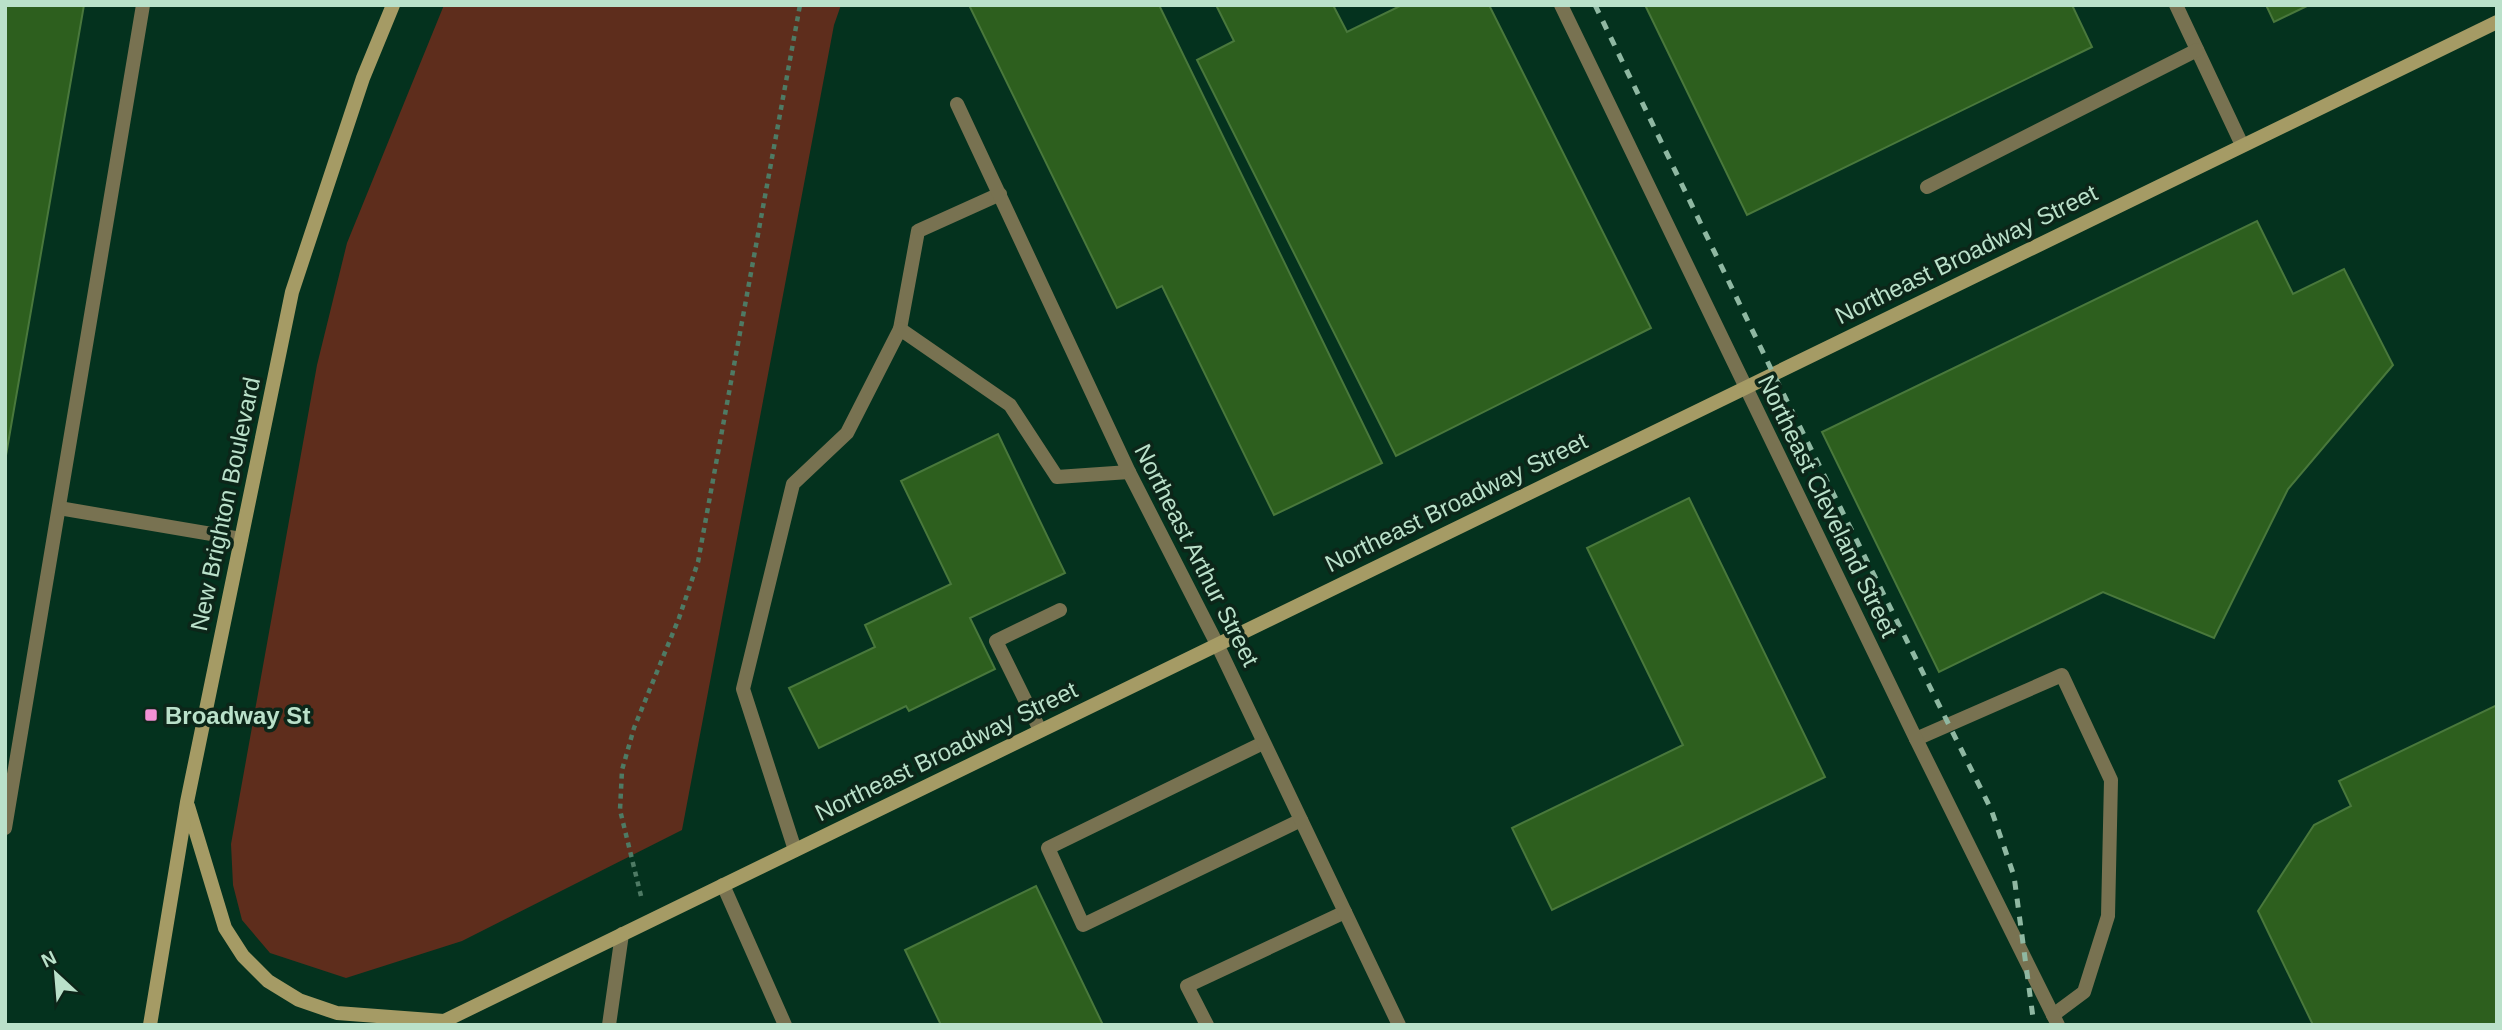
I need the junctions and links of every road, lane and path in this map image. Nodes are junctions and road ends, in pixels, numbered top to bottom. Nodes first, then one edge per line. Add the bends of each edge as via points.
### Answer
1 (143, 5) edge
2 (393, 5) edge
3 (800, 5) edge
4 (1561, 5) edge
5 (2176, 5) edge
6 (2497, 22) edge
7 (2197, 50) junction
8 (957, 104) dead end
9 (2242, 145) junction
10 (1927, 187) dead end
11 (1000, 194) junction
12 (900, 329) junction
13 (1745, 387) junction
14 (1129, 472) junction
15 (59, 508) junction
16 (241, 539) junction
17 (1060, 610) dead end
18 (1217, 644) junction
19 (1040, 730) junction
20 (1916, 739) junction
21 (1263, 743) junction
22 (187, 802) junction
23 (1301, 820) junction
24 (5, 828) edge
25 (794, 850) junction
26 (632, 862) dead end
27 (723, 885) junction
28 (1345, 912) junction
29 (622, 934) junction
30 (2055, 1020) edge
31 (440, 1023) edge
32 (150, 1025) edge
33 (609, 1025) edge
34 (785, 1025) edge
35 (1207, 1025) edge
36 (1399, 1025) edge

1 - 15 street
2 - 16 main road, New Brighton Boulevard via 363,78 292,292
3 - 26 path via 698,562 622,770 620,810
4 - 13 street, Northeast Cleveland Street
5 - 7 street
6 - 9 main road, Northeast Broadway Street
7 - 9 street
7 - 10 street
8 - 11 street, Northeast Arthur Street
9 - 13 main road, Northeast Broadway Street
11 - 12 street via 918,231
11 - 14 street, Northeast Arthur Street
12 - 14 street via 1010,405 1057,477
12 - 25 street via 847,433 793,484 743,689
13 - 18 main road, Northeast Broadway Street
13 - 20 street, Northeast Cleveland Street
14 - 18 street, Northeast Arthur Street
15 - 16 street
15 - 24 street
16 - 22 main road, New Brighton Boulevard
17 - 19 street via 996,641
18 - 19 main road, Northeast Broadway Street
18 - 21 street, Northeast Arthur Street
19 - 25 main road, Northeast Broadway Street
20 - 30 street, Northeast Cleveland Street
20 - 30 street via 2062,675 2111,780 2108,916 2084,992
21 - 23 street, Northeast Arthur Street
21 - 23 street via 1048,848 1083,925
22 - 31 main road via 225,928 243,956 268,981 299,1000 337,1013
22 - 32 main road, New Brighton Boulevard
23 - 28 street, Northeast Arthur Street
25 - 27 main road, Northeast Broadway Street
27 - 29 main road, Northeast Broadway Street
27 - 34 street
28 - 35 street via 1187,986
28 - 36 street, Northeast Arthur Street
29 - 31 main road, Northeast Broadway Street
29 - 33 street

